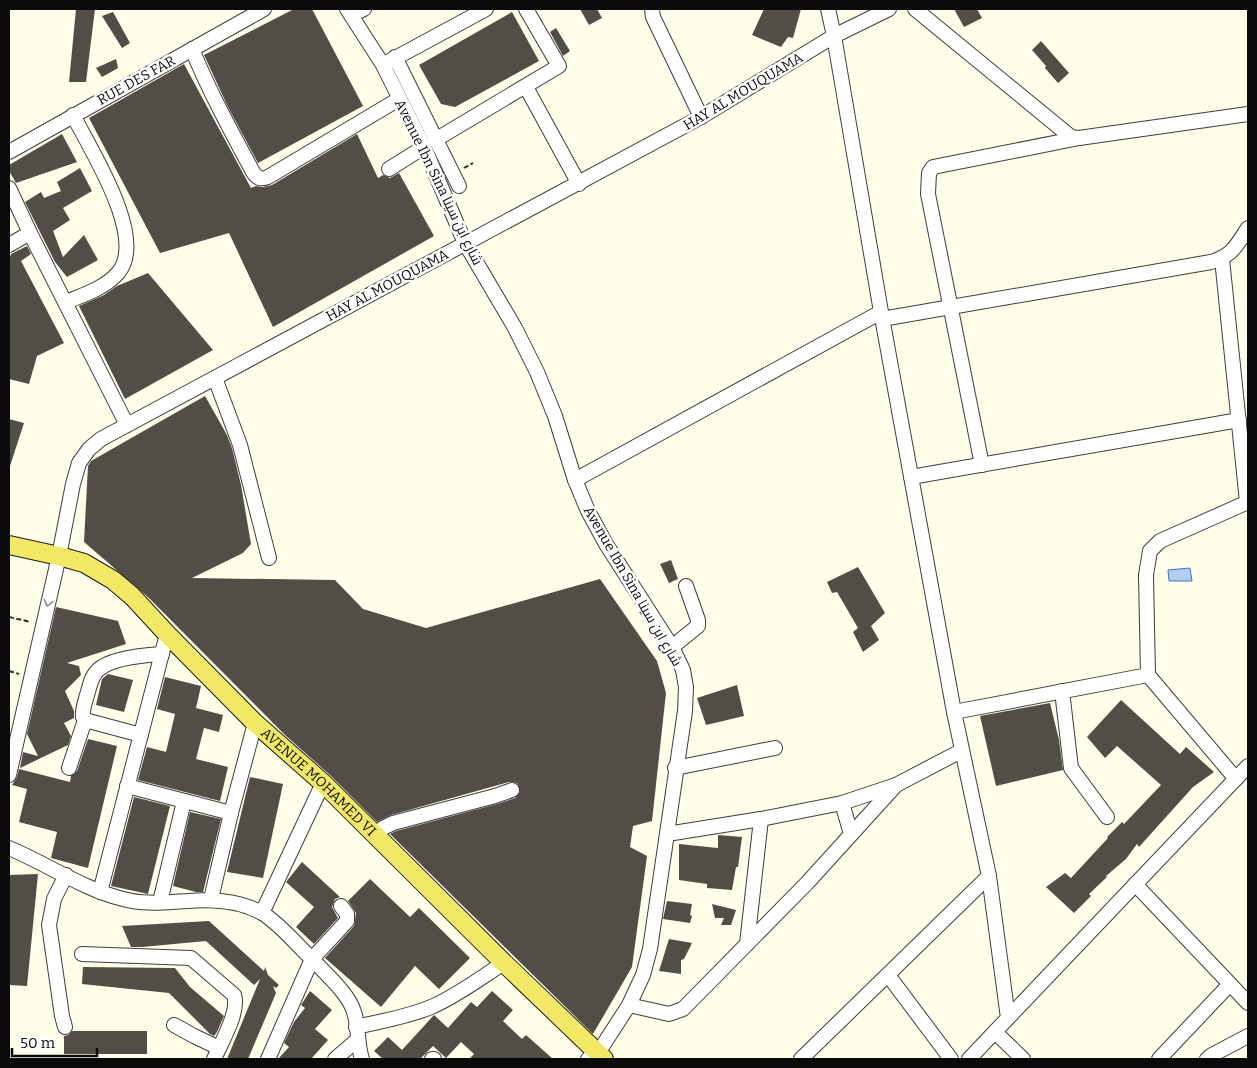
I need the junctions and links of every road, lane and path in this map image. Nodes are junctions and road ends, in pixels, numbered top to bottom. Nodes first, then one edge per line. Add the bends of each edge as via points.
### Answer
1 (264, 9) edge
2 (364, 9) edge
3 (486, 9) edge
4 (526, 9) edge
5 (652, 9) edge
6 (828, 9) edge
7 (889, 9) edge
8 (915, 9) edge
9 (349, 12) edge
10 (462, 14) edge
11 (834, 36) junction
12 (192, 49) junction
13 (389, 61) junction
14 (526, 87) junction
15 (399, 99) junction
16 (1248, 114) edge
17 (73, 115) junction
18 (701, 117) junction
19 (1079, 138) junction
20 (430, 144) junction
21 (9, 152) edge
22 (388, 169) dead end
23 (579, 184) junction
24 (459, 186) dead end
25 (9, 188) edge
26 (1248, 228) edge
27 (30, 233) junction
28 (465, 244) junction
29 (9, 245) edge
30 (1222, 259) junction
31 (66, 302) junction
32 (950, 307) junction
33 (881, 315) junction
34 (215, 378) junction
35 (1239, 420) junction
36 (127, 425) junction
37 (982, 465) junction
38 (911, 477) junction
39 (575, 480) junction
40 (1248, 502) edge
41 (9, 545) edge
42 (59, 556) junction
43 (269, 558) dead end
44 (686, 586) dead end
45 (9, 617) edge
46 (43, 625) junction
47 (167, 634) junction
48 (672, 647) junction
49 (162, 654) junction
50 (1148, 675) junction
51 (1062, 691) junction
52 (954, 712) junction
53 (86, 720) junction
54 (255, 722) junction
55 (141, 735) junction
56 (775, 748) dead end
57 (961, 751) junction
58 (1248, 766) edge
59 (69, 768) dead end
60 (675, 768) junction
61 (9, 775) edge
62 (1236, 779) junction
63 (323, 783) junction
64 (896, 785) junction
65 (127, 786) junction
66 (512, 790) dead end
67 (184, 801) junction
68 (842, 803) junction
69 (231, 813) junction
70 (1107, 817) dead end
71 (761, 819) junction
72 (667, 834) junction
73 (851, 834) junction
74 (375, 835) junction
75 (9, 848) edge
76 (66, 875) junction
77 (990, 876) junction
78 (1135, 884) junction
79 (100, 892) junction
80 (211, 899) junction
81 (160, 902) junction
82 (341, 906) dead end
83 (262, 913) junction
84 (747, 944) junction
85 (82, 954) dead end
86 (312, 959) junction
87 (504, 962) junction
88 (888, 975) junction
89 (1230, 984) junction
90 (1248, 1003) edge
91 (629, 1005) junction
92 (1008, 1018) junction
93 (174, 1025) dead end
94 (65, 1027) dead end
95 (995, 1032) junction
96 (357, 1033) junction
97 (1248, 1036) edge
98 (216, 1054) edge
99 (597, 1057) edge
100 (268, 1059) edge
101 (335, 1059) edge
102 (362, 1059) edge
103 (801, 1059) edge
104 (951, 1059) edge
105 (968, 1059) edge
106 (1023, 1059) edge
107 (1159, 1059) edge
108 (1207, 1059) edge

1 - 12 street, RUE DES FAR
2 - 9 street
3 - 10 street
4 - 14 street via 559,66
5 - 18 street
6 - 11 street
7 - 11 street, HAY AL MOUQUAMA
8 - 19 street via 1071,137
9 - 13 street, Avenue Ibn Sina شارع ابن سينا
10 - 13 street
11 - 18 street, HAY AL MOUQUAMA
11 - 33 street
12 - 15 street via 252,172 262,179
12 - 17 street, RUE DES FAR
13 - 15 street, Avenue Ibn Sina شارع ابن سينا
13 - 20 street
14 - 20 street
14 - 23 street
15 - 20 street, Avenue Ibn Sina شارع ابن سينا
16 - 19 street
17 - 21 street, RUE DES FAR
17 - 31 street via 116,199 125,224 126,241 120,272 99,288
18 - 23 street, HAY AL MOUQUAMA
19 - 32 street via 933,167 929,173 928,194
20 - 22 street
20 - 24 street
20 - 28 street, Avenue Ibn Sina شارع ابن سينا
23 - 28 street, HAY AL MOUQUAMA
25 - 27 street
26 - 30 street via 1231,253
27 - 29 street
27 - 31 street
28 - 34 street, HAY AL MOUQUAMA
28 - 39 street, Avenue Ibn Sina شارع ابن سينا via 537,372
30 - 32 street
30 - 35 street
31 - 36 street
32 - 33 street
32 - 37 street
33 - 38 street
33 - 39 street
34 - 36 street, HAY AL MOUQUAMA
34 - 43 street via 240,445
35 - 37 street
35 - 40 street
36 - 42 street, HAY AL MOUQUAMA via 101,439 79,463
37 - 38 street
38 - 52 street
39 - 48 street, Avenue Ibn Sina شارع ابن سينا via 606,544
40 - 50 street via 1160,540 1150,551 1146,575
41 - 42 main road, AVENUE MOHAMED VI
42 -> 46 street, HAY AL MOUQUAMA
42 - 47 main road, AVENUE MOHAMED VI via 84,563 113,580
44 - 48 street via 698,626
45 - 46 path
46 - 61 street, HAY AL MOUQUAMA
47 - 49 street
47 - 54 main road, AVENUE MOHAMED VI
48 - 60 street, Avenue Ibn Sina شارع ابن سينا via 683,670 686,687
49 - 53 street via 131,657 97,670 83,711
49 - 55 street
50 - 51 street
50 - 62 street
51 - 52 street
51 - 70 street via 1071,768
52 - 57 street
53 - 55 street
53 - 59 street
54 - 63 main road, AVENUE MOHAMED VI
54 - 69 street
55 - 65 street
56 - 60 street
57 - 64 street
57 - 77 street
58 - 62 street
60 - 72 street, Avenue Ibn Sina شارع ابن سينا
62 - 78 street
63 - 74 main road, AVENUE MOHAMED VI
63 - 83 street
64 - 68 street
64 - 73 street
65 - 67 street
65 - 79 street
66 - 74 street via 393,823
67 - 69 street
67 - 81 street
68 - 71 street
68 - 73 street
69 - 80 street
71 - 72 street
71 - 84 street
72 - 91 street, Avenue Ibn Sina شارع ابن سينا via 650,948 643,975
73 - 84 street
74 - 87 main road, AVENUE MOHAMED VI
75 - 76 street
76 - 79 street
76 - 94 street via 54,900 49,924
77 - 88 street
77 - 92 street
78 - 89 street
78 - 92 street
79 - 81 street via 137,902
80 - 81 street
80 - 83 street via 240,903
82 - 86 street via 347,914 347,921
83 - 86 street
84 - 91 street via 677,1013
85 - 98 street via 192,958 234,995 236,1001
86 - 96 street via 346,997 354,1012
86 - 100 street
87 - 96 street via 430,1007
87 - 99 main road, AVENUE MOHAMED VI
88 - 103 street
88 - 104 street
89 - 90 street
89 - 107 street
91 - 99 street, Avenue Ibn Sina شارع ابن سينا
92 - 95 street
93 - 98 street
95 - 105 street
95 - 106 street
96 - 101 street
96 - 102 street
97 - 108 street

